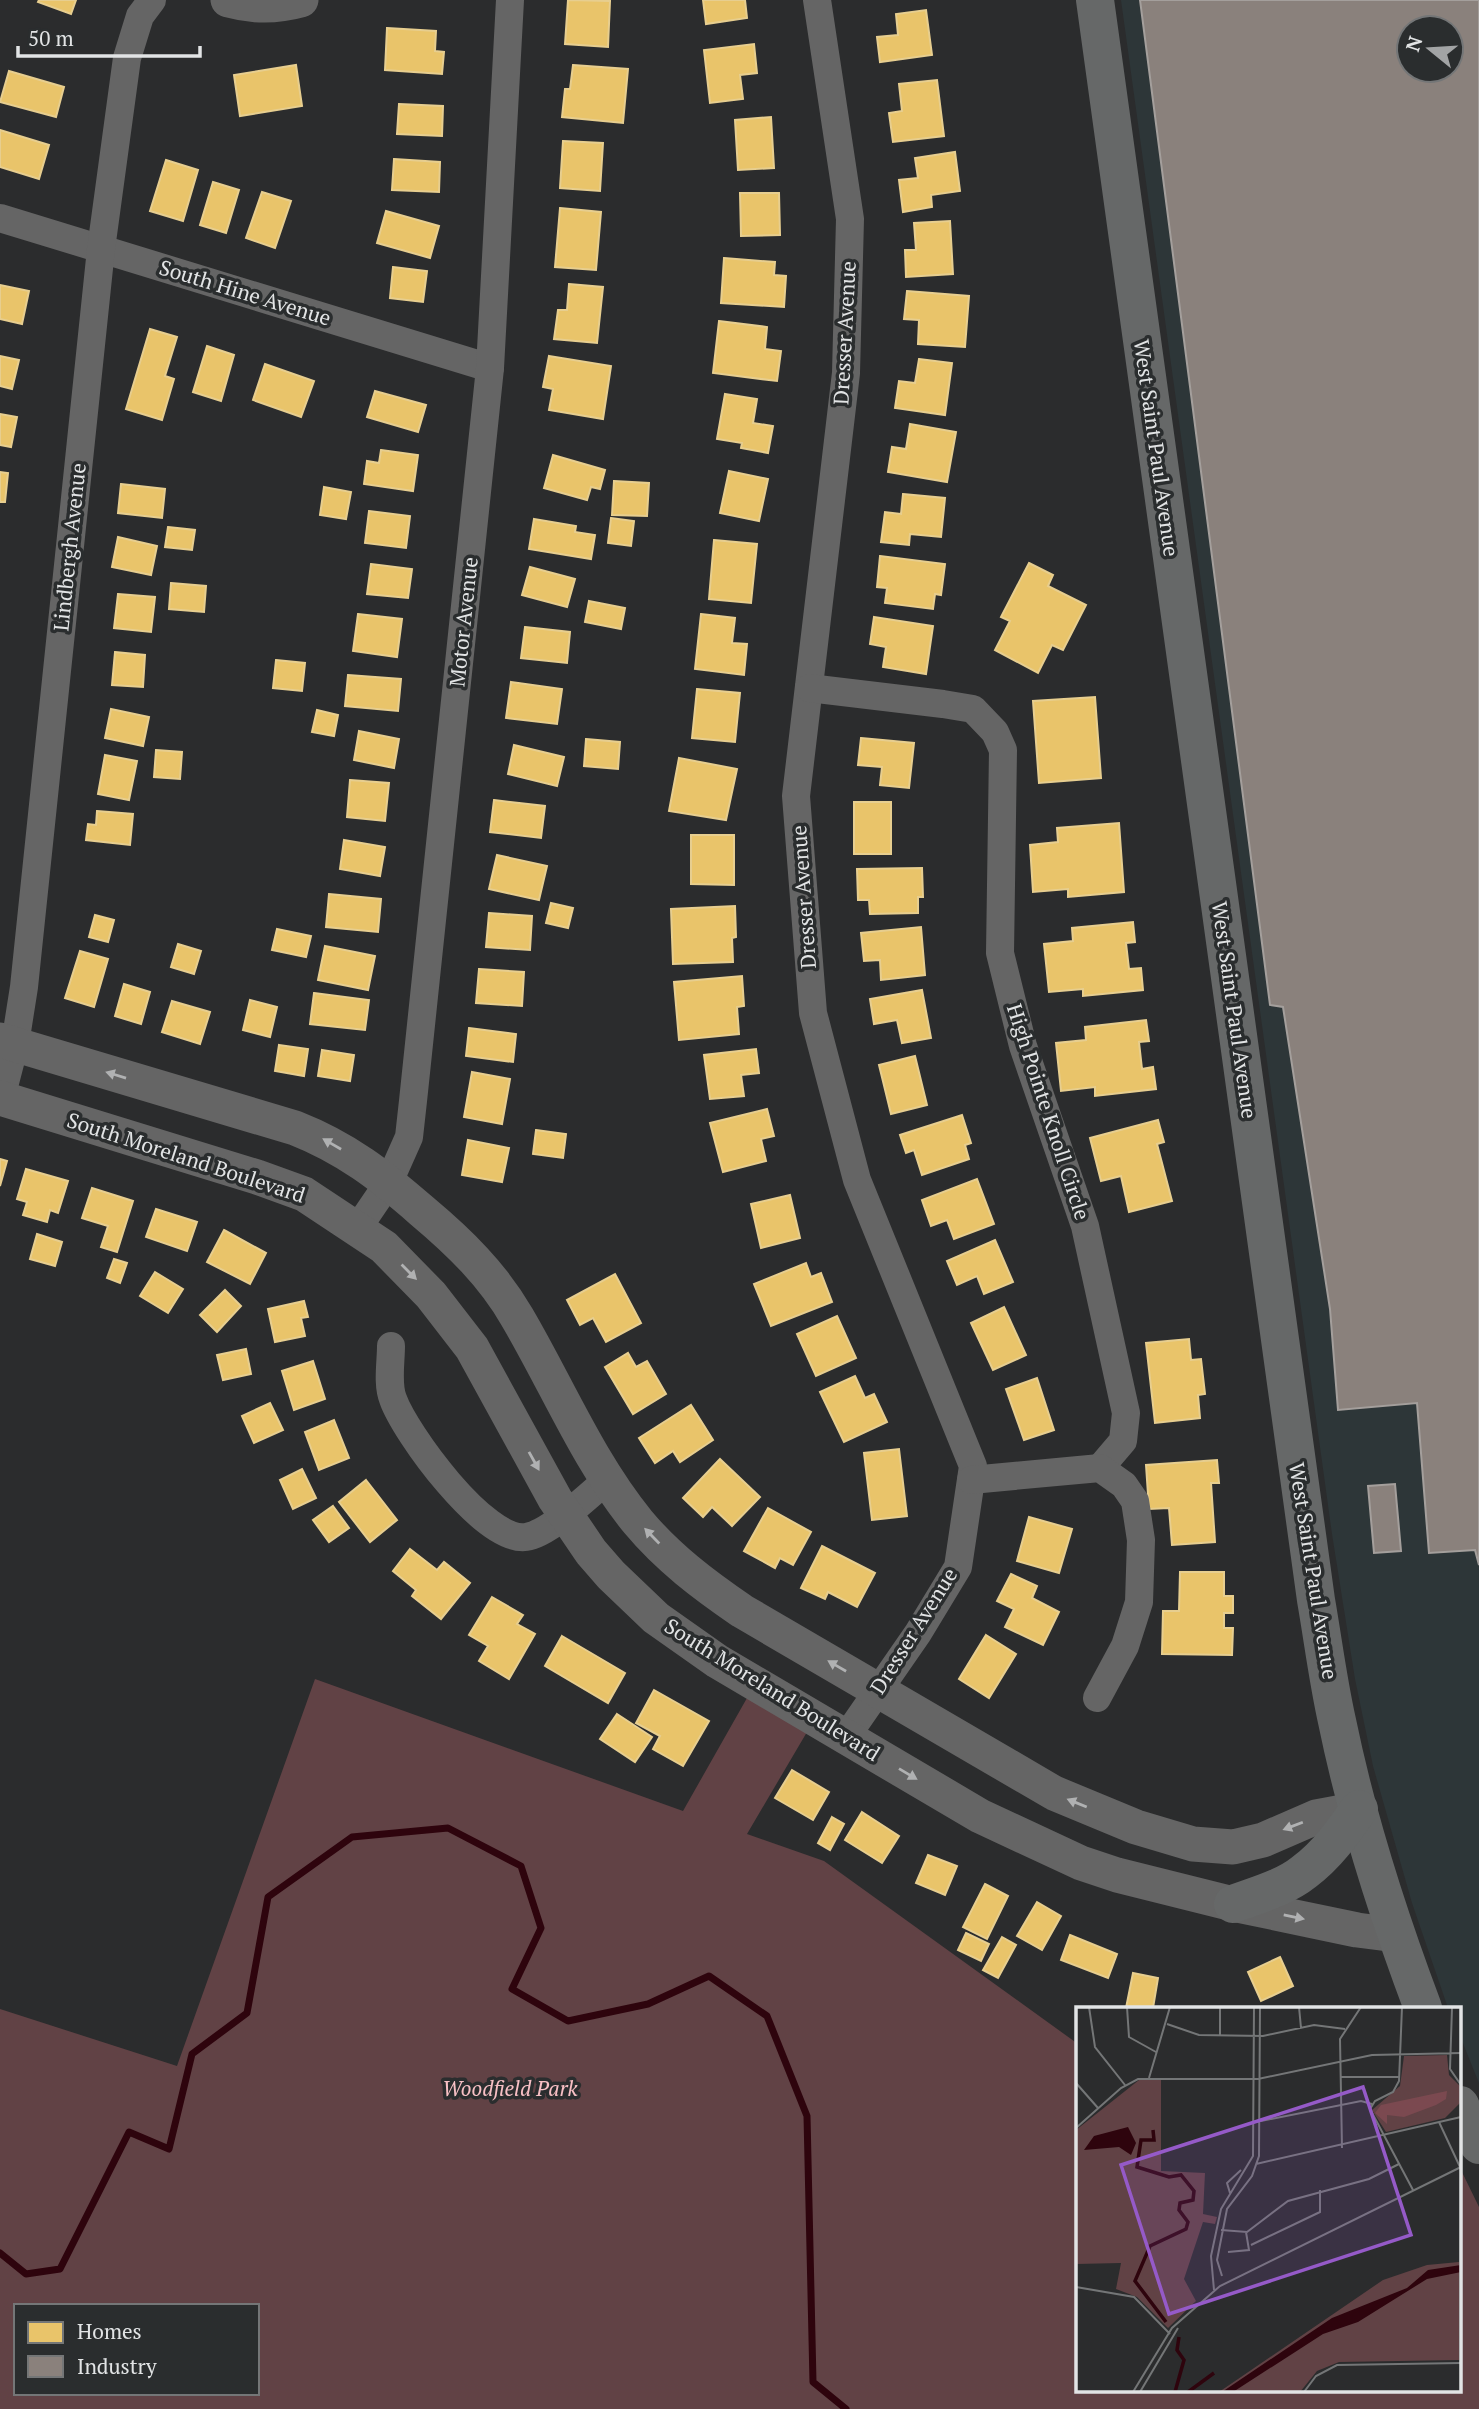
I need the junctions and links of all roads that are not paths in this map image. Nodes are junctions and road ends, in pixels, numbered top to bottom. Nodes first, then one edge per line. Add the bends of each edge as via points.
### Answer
1 (152, 0) edge
2 (228, 0) edge
3 (301, 0) edge
4 (510, 0) edge
5 (817, 0) edge
6 (1095, 0) edge
7 (0, 218) edge
8 (101, 249) junction
9 (490, 368) junction
10 (809, 688) junction
11 (8, 1042) edge
12 (1, 1098) edge
13 (389, 1182) junction
14 (356, 1229) junction
15 (391, 1346) dead end
16 (1100, 1468) junction
17 (608, 1479) junction
18 (971, 1480) junction
19 (565, 1514) junction
20 (878, 1690) junction
21 (1097, 1698) dead end
22 (846, 1737) junction
23 (1359, 1809) junction
24 (1167, 1836) junction
25 (1156, 1885) junction
26 (1233, 1904) junction
27 (1396, 1935) junction
28 (1423, 2007) edge
29 (1462, 2109) edge
30 (1479, 2145) edge

1 - 8 street, Lindbergh Avenue via 140,16 127,58
2 - 3 street via 271,6
4 - 9 street, Motor Avenue
5 - 10 street, Dresser Avenue via 850,219 846,373
6 - 23 main road, West Saint Paul Avenue via 1316,1600 1337,1722
7 - 8 street, South Hine Avenue
8 - 9 street, South Hine Avenue
8 - 11 street, Lindbergh Avenue via 26,974
9 - 13 street, Motor Avenue via 409,1137
10 - 16 street, High Pointe Knoll Circle via 973,709 995,732 1003,750 1000,953 1023,1046 1085,1226 1126,1413 1124,1441
10 - 18 street, Dresser Avenue via 796,796 813,1013 857,1180 972,1466
11 - 12 street, Lindbergh Avenue
13 -> 11 street via 369,1166 304,1132
12 - 14 street, South Moreland Boulevard via 269,1181 320,1203
13 - 14 street, Motor Avenue
13 - 17 street via 459,1243 516,1314
14 -> 19 street, South Moreland Boulevard via 384,1247 454,1322
15 - 19 street via 391,1395 401,1420 436,1469 473,1508 519,1538 539,1533
16 - 18 street
16 - 21 street via 1124,1485 1135,1502 1141,1540 1139,1602 1125,1646
17 - 19 street
20 -> 17 street via 702,1584 639,1524
18 - 20 street, Dresser Avenue via 958,1567
19 - 22 street, South Moreland Boulevard via 611,1575 656,1618 717,1661
20 - 22 street, Dresser Avenue
24 -> 20 street via 1054,1793
22 -> 25 street, South Moreland Boulevard via 1020,1836 1082,1863
23 -> 24 street via 1316,1817 1263,1840 1233,1847 1193,1844
23 - 26 main road via 1334,1844 1304,1873
23 - 27 main road, West Saint Paul Avenue
24 - 25 street
25 - 26 street, South Moreland Boulevard
26 -> 27 street, South Moreland Boulevard
27 - 28 main road, West Saint Paul Avenue
29 - 30 main road

